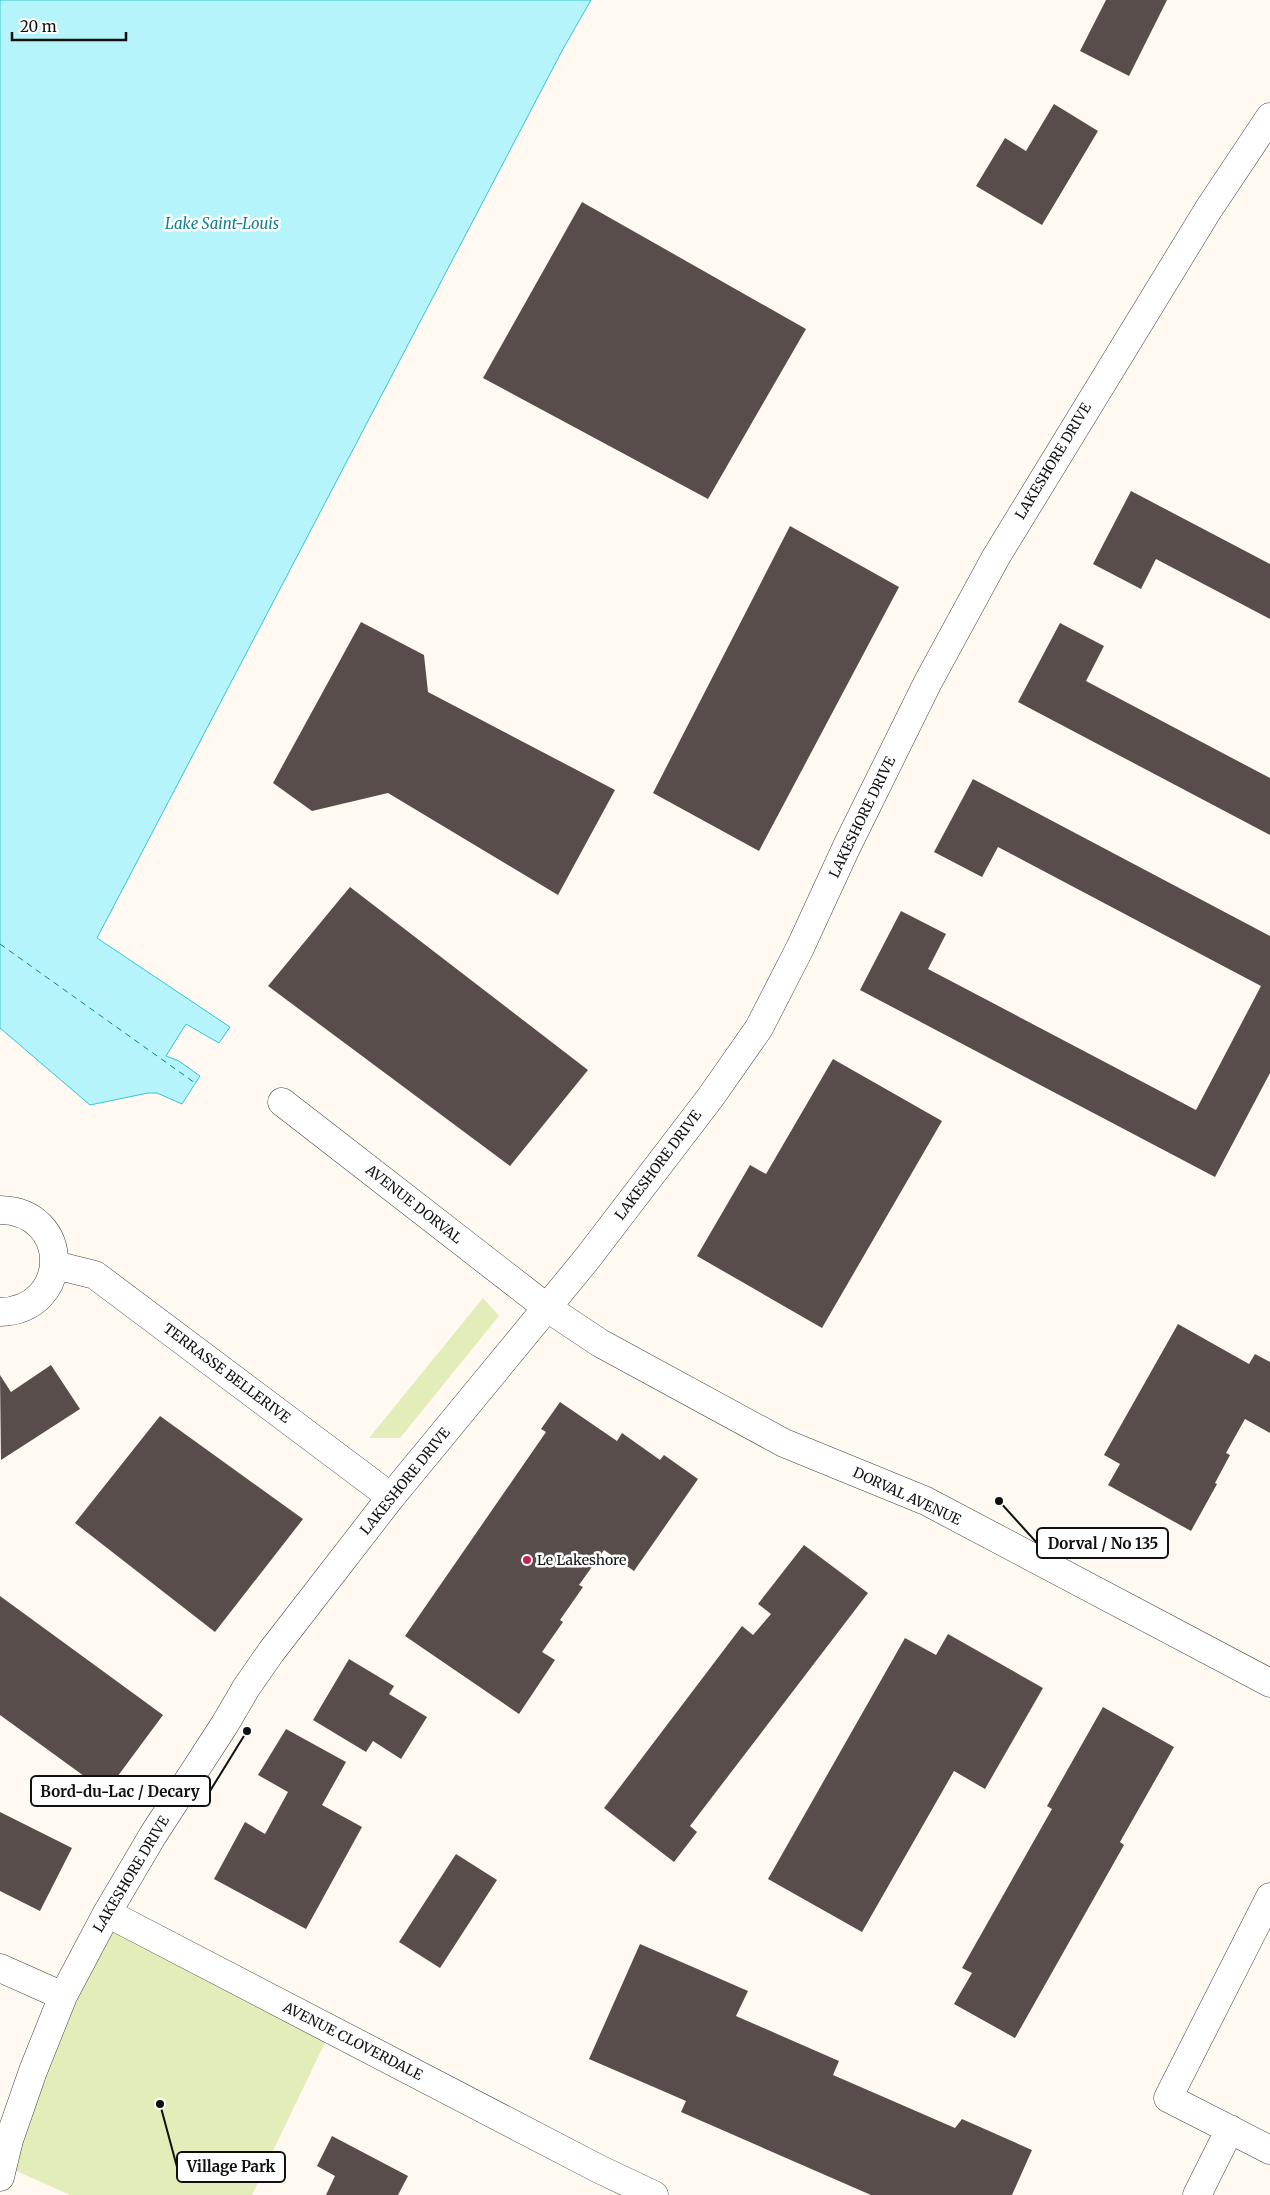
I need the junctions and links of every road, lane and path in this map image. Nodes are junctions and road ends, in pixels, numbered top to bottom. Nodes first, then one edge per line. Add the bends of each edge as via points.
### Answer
1 (1270, 117) edge
2 (282, 1102) dead end
3 (0, 1210) edge
4 (55, 1265) junction
5 (546, 1307) junction
6 (0, 1312) edge
7 (391, 1497) junction
8 (1270, 1683) edge
9 (1270, 1897) edge
10 (107, 1913) junction
11 (0, 1968) edge
12 (63, 1996) junction
13 (1230, 2129) junction
14 (1270, 2150) edge
15 (598, 2169) junction
16 (0, 2177) edge
17 (622, 2195) edge
18 (654, 2195) edge
19 (1197, 2195) edge

1 - 5 street, LAKESHORE DRIVE via 1208,210 996,557 928,682 759,1028 663,1160
2 - 5 street, AVENUE DORVAL
3 - 4 street via 19,1211 34,1219 46,1232 53,1248
4 - 6 street via 42,1296 29,1306 13,1312
4 - 7 street, TERRASSE BELLERIVE via 95,1275
5 - 7 street, LAKESHORE DRIVE
5 - 8 street, DORVAL AVENUE via 625,1358 784,1443 926,1501
7 - 10 street, LAKESHORE DRIVE via 246,1688
9 - 13 street via 1168,2098
10 - 12 street, LAKESHORE DRIVE
10 - 15 street, AVENUE CLOVERDALE
11 - 12 street
12 - 16 street, LAKESHORE DRIVE via 33,2071
13 - 14 street
13 - 19 street
15 - 17 street, AVENUE CLOVERDALE
15 - 18 street, AVENUE CLOVERDALE

